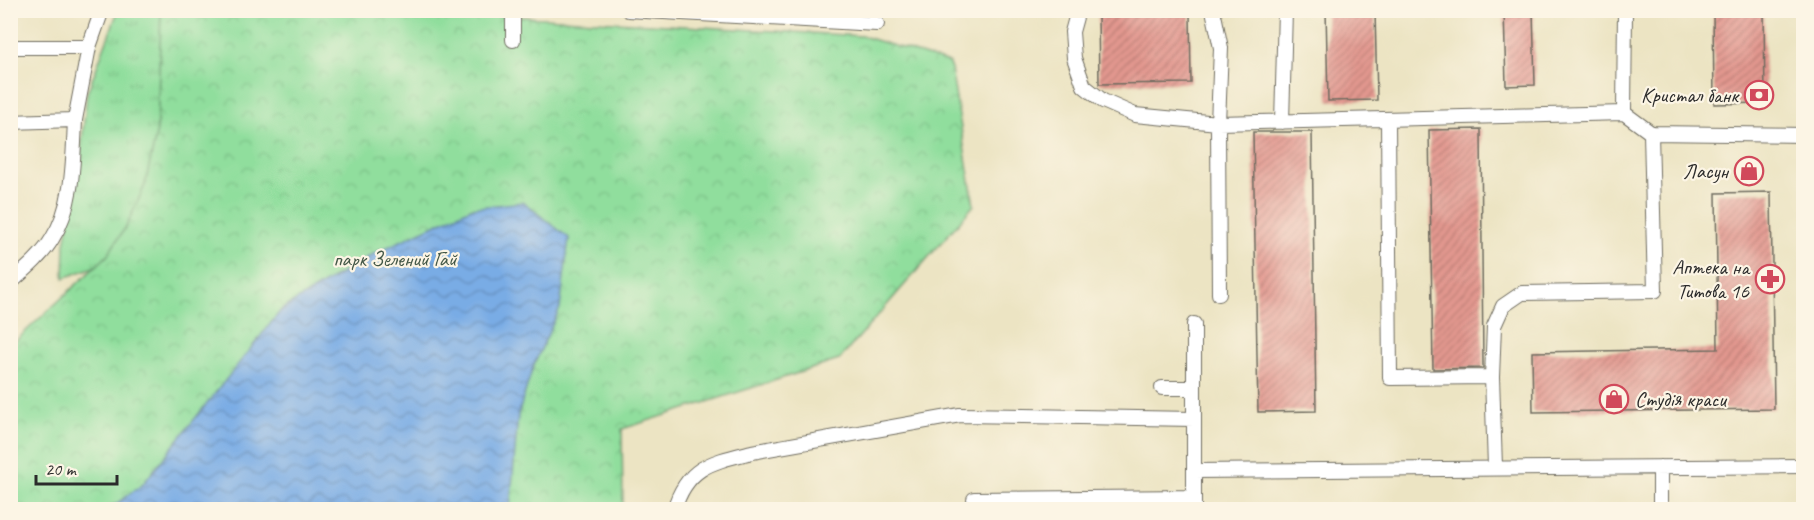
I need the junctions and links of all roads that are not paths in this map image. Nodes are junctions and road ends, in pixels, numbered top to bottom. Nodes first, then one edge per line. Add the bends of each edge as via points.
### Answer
1 (102, 10) edge
2 (513, 10) edge
3 (628, 10) edge
4 (1078, 10) edge
5 (1213, 10) edge
6 (1285, 10) edge
7 (1625, 10) edge
8 (877, 24) dead end
9 (513, 40) dead end
10 (10, 47) edge
11 (89, 47) junction
12 (1624, 113) junction
13 (1388, 119) junction
14 (75, 120) junction
15 (10, 122) edge
16 (1282, 122) junction
17 (1218, 123) junction
18 (1651, 133) junction
19 (1803, 135) edge
20 (10, 283) edge
21 (1219, 294) dead end
22 (1194, 324) dead end
23 (1492, 377) junction
24 (1162, 388) dead end
25 (1194, 388) junction
26 (1194, 419) junction
27 (1803, 466) edge
28 (1495, 467) junction
29 (1660, 467) junction
30 (1194, 471) junction
31 (974, 499) dead end
32 (1194, 503) edge
33 (674, 510) edge
34 (1660, 510) edge

1 - 11 lane
2 - 9 lane
3 - 8 lane
4 - 17 lane via 1072,32 1074,58 1084,86 1103,101 1135,115
5 - 17 lane via 1221,48
6 - 16 lane
7 - 12 lane
10 - 11 lane
11 - 14 lane
12 - 13 lane
12 - 18 lane
13 - 16 lane
13 - 23 lane via 1390,378
14 - 15 lane
14 - 20 lane via 71,180 61,221 51,241
16 - 17 lane
17 - 21 lane
18 - 19 lane
18 - 23 lane via 1655,291 1522,293 1503,306 1494,326
22 - 25 lane
23 - 28 lane
24 - 25 lane
25 - 26 lane
26 - 30 lane
26 - 33 lane via 960,416 752,452 719,460 695,472
27 - 29 lane
28 - 29 lane
28 - 30 lane
29 - 34 lane
30 - 32 lane
31 - 32 lane

